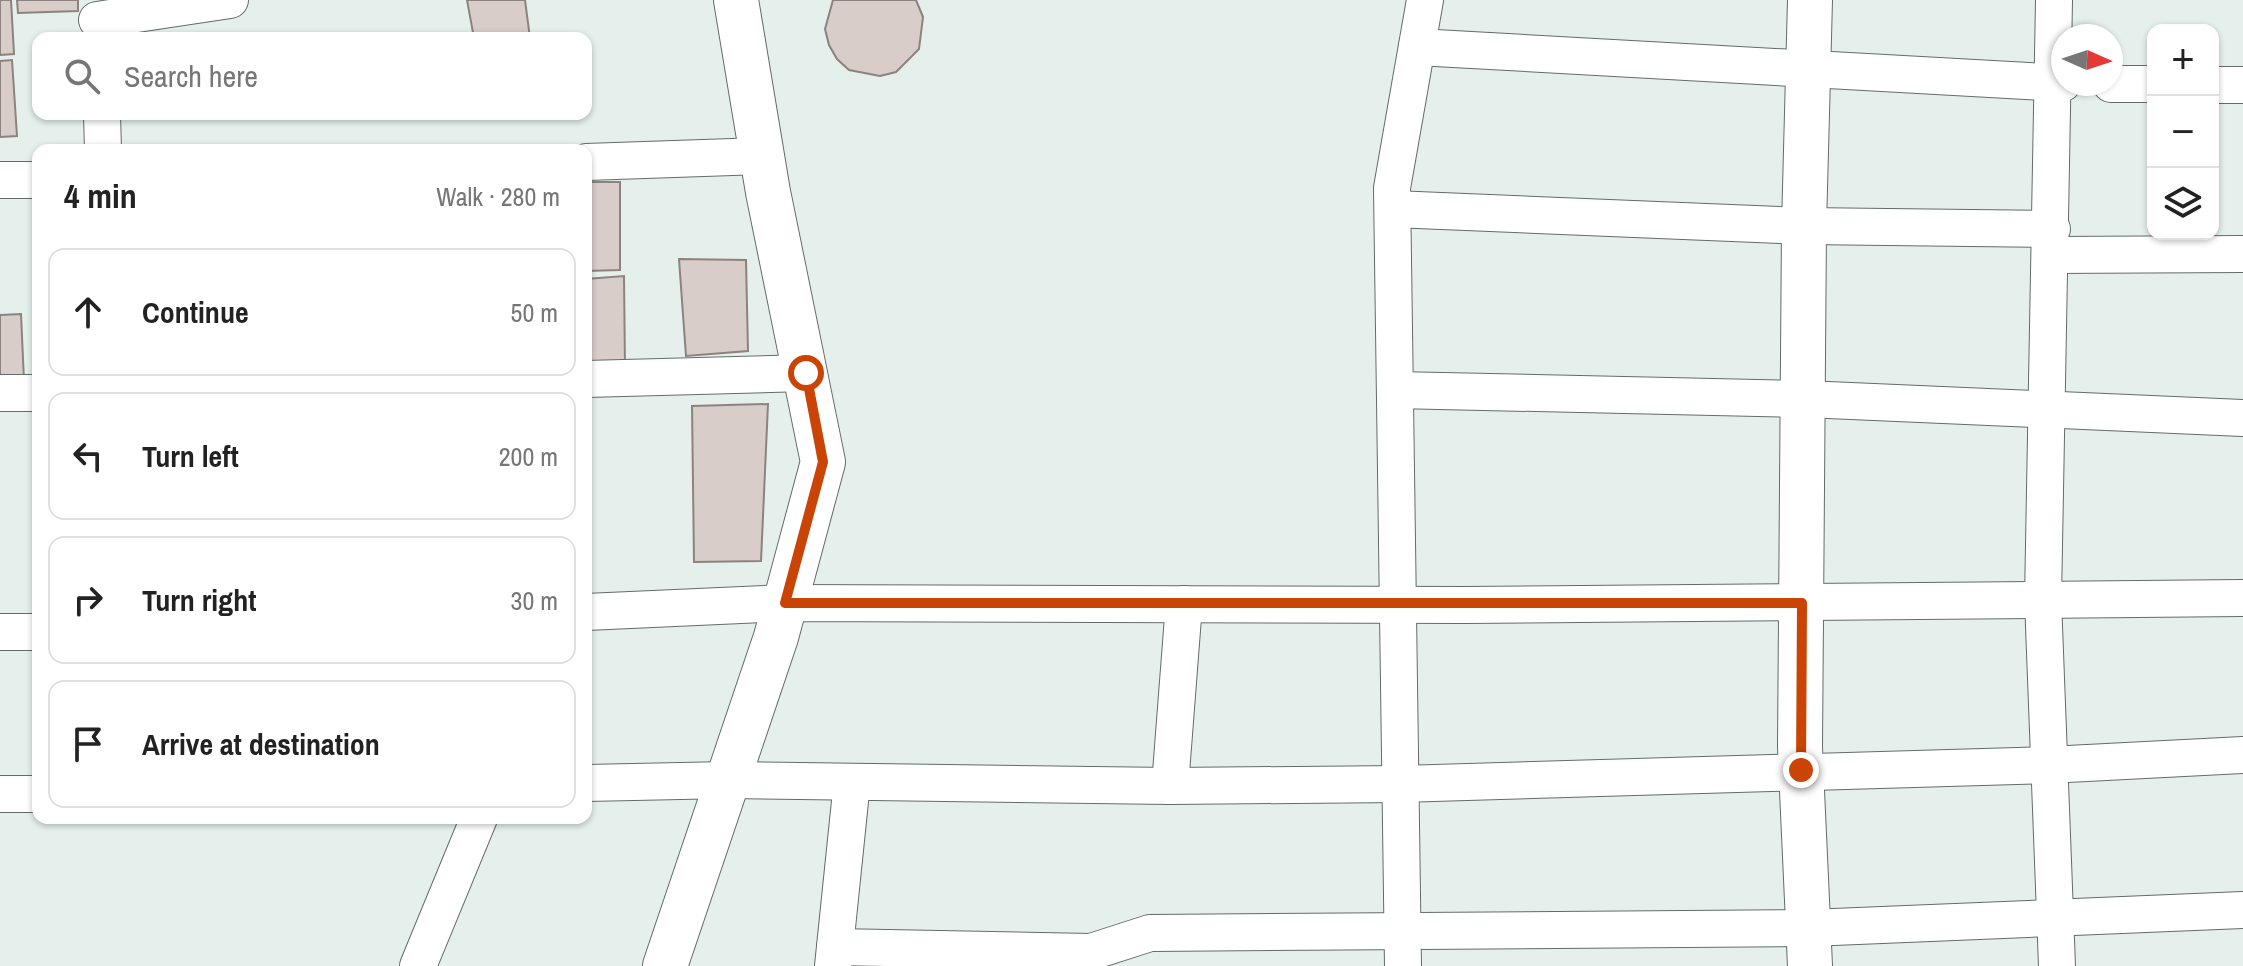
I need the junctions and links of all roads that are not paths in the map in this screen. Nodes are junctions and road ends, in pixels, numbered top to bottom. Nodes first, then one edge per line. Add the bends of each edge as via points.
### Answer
1 (230, 0) edge
2 (736, 0) edge
3 (1425, 0) edge
4 (1810, 0) edge
5 (2054, 0) edge
6 (97, 19) edge
7 (2055, 24) edge
8 (1417, 47) junction
9 (1809, 70) junction
10 (2051, 83) edge
11 (2123, 84) edge
12 (2147, 84) edge
13 (2219, 85) edge
14 (2243, 85) edge
15 (2058, 96) edge
16 (102, 120) edge
17 (103, 144) edge
18 (762, 156) junction
19 (592, 162) edge
20 (0, 180) edge
21 (32, 180) edge
22 (1393, 209) junction
23 (1804, 226) junction
24 (2052, 242) junction
25 (2243, 254) edge
26 (806, 373) junction
27 (592, 379) edge
28 (1395, 390) junction
29 (0, 393) edge
30 (32, 393) edge
31 (1805, 399) junction
32 (2047, 413) junction
33 (2243, 418) edge
34 (2243, 598) edge
35 (2043, 600) junction
36 (785, 603) junction
37 (1802, 603) junction
38 (1184, 604) junction
39 (1398, 605) junction
40 (592, 612) edge
41 (0, 632) edge
42 (32, 632) edge
43 (2243, 755) edge
44 (2048, 765) junction
45 (1801, 770) junction
46 (728, 780) junction
47 (852, 782) junction
48 (592, 783) edge
49 (1400, 784) junction
50 (1170, 786) junction
51 (0, 794) edge
52 (32, 794) edge
53 (477, 824) edge
54 (2243, 910) edge
55 (2057, 918) junction
56 (1810, 947) edge
57 (1403, 949) edge
58 (834, 956) edge
59 (418, 966) edge
60 (665, 966) edge
61 (2057, 966) edge

1 - 6 street
2 - 18 street
3 - 8 street
4 - 9 street
5 - 7 street
8 - 9 street
8 - 22 street via 1392,188
9 - 10 street
9 - 23 street
11 - 12 street
13 - 14 street
15 - 24 street
16 - 17 street
18 - 19 street
18 - 26 street
20 - 21 street
22 - 23 street
22 - 28 street
23 - 24 street
23 - 31 street
24 - 25 street
24 - 32 street
26 - 27 street
26 - 36 street via 823,462
28 - 31 street
28 - 39 street
29 - 30 street
31 - 32 street
31 - 37 street
32 - 33 street
32 - 35 street
34 - 35 street
35 - 37 street
35 - 44 street
36 - 38 street
36 - 40 street
36 - 46 street
37 - 39 street
37 - 45 street
38 - 39 street
38 - 50 street
39 - 49 street
41 - 42 street
43 - 44 street
44 - 45 street
44 - 55 street
45 - 49 street
45 - 56 street
46 - 47 street
46 - 48 street
46 - 60 street
47 - 50 street
47 - 58 street
49 - 50 street
49 - 57 street
51 - 52 street
53 - 59 street
54 - 55 street
55 - 56 street
55 - 61 street
56 - 57 street
57 - 58 street via 1150,933 1091,952

